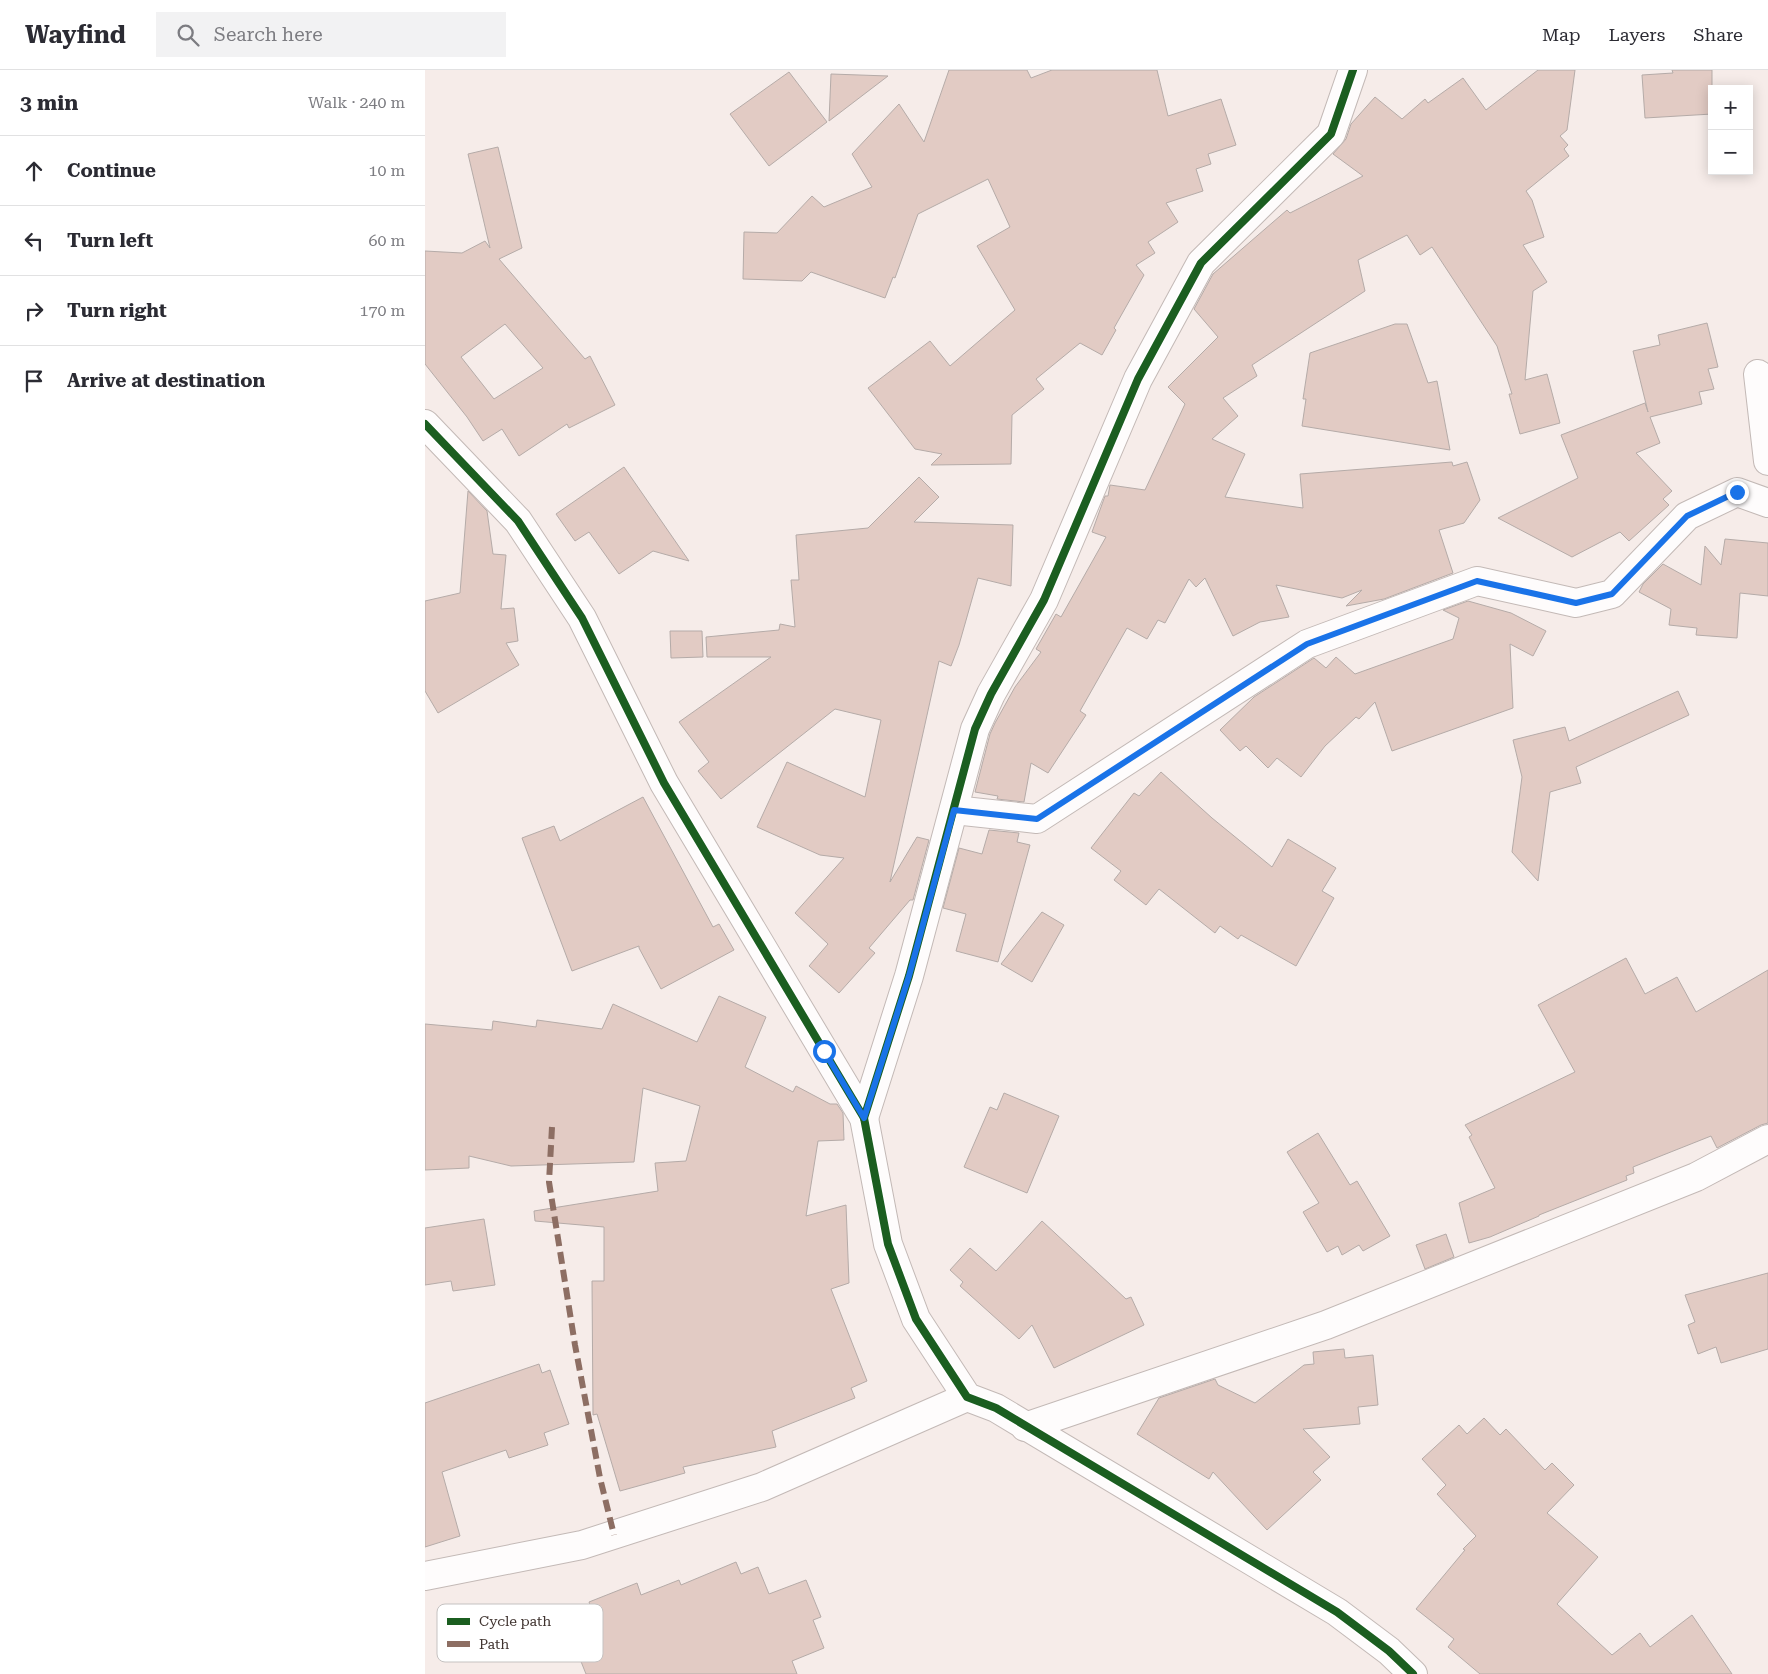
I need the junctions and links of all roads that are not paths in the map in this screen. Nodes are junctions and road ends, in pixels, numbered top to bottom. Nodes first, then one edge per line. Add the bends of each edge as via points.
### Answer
1 (1353, 70) edge
2 (1758, 374) dead end
3 (425, 424) edge
4 (1768, 461) edge
5 (1768, 503) edge
6 (954, 810) junction
7 (864, 1118) junction
8 (1768, 1139) edge
9 (967, 1397) junction
10 (1025, 1427) junction
11 (425, 1576) edge
12 (1413, 1674) edge

1 - 6 street via 1331,134 1201,263 1142,371 1044,600 991,694 975,730
2 - 4 street
3 - 7 street via 518,521 583,618 664,783
5 - 6 street via 1737,492 1687,516 1612,594 1576,603 1477,581 1307,644 1037,819
6 - 7 street via 909,976
7 - 9 street via 888,1244 916,1320
8 - 10 street via 1696,1177 1325,1325
9 - 10 street via 996,1408
9 - 11 street via 762,1487 583,1545
10 - 12 street via 1337,1612 1389,1651

